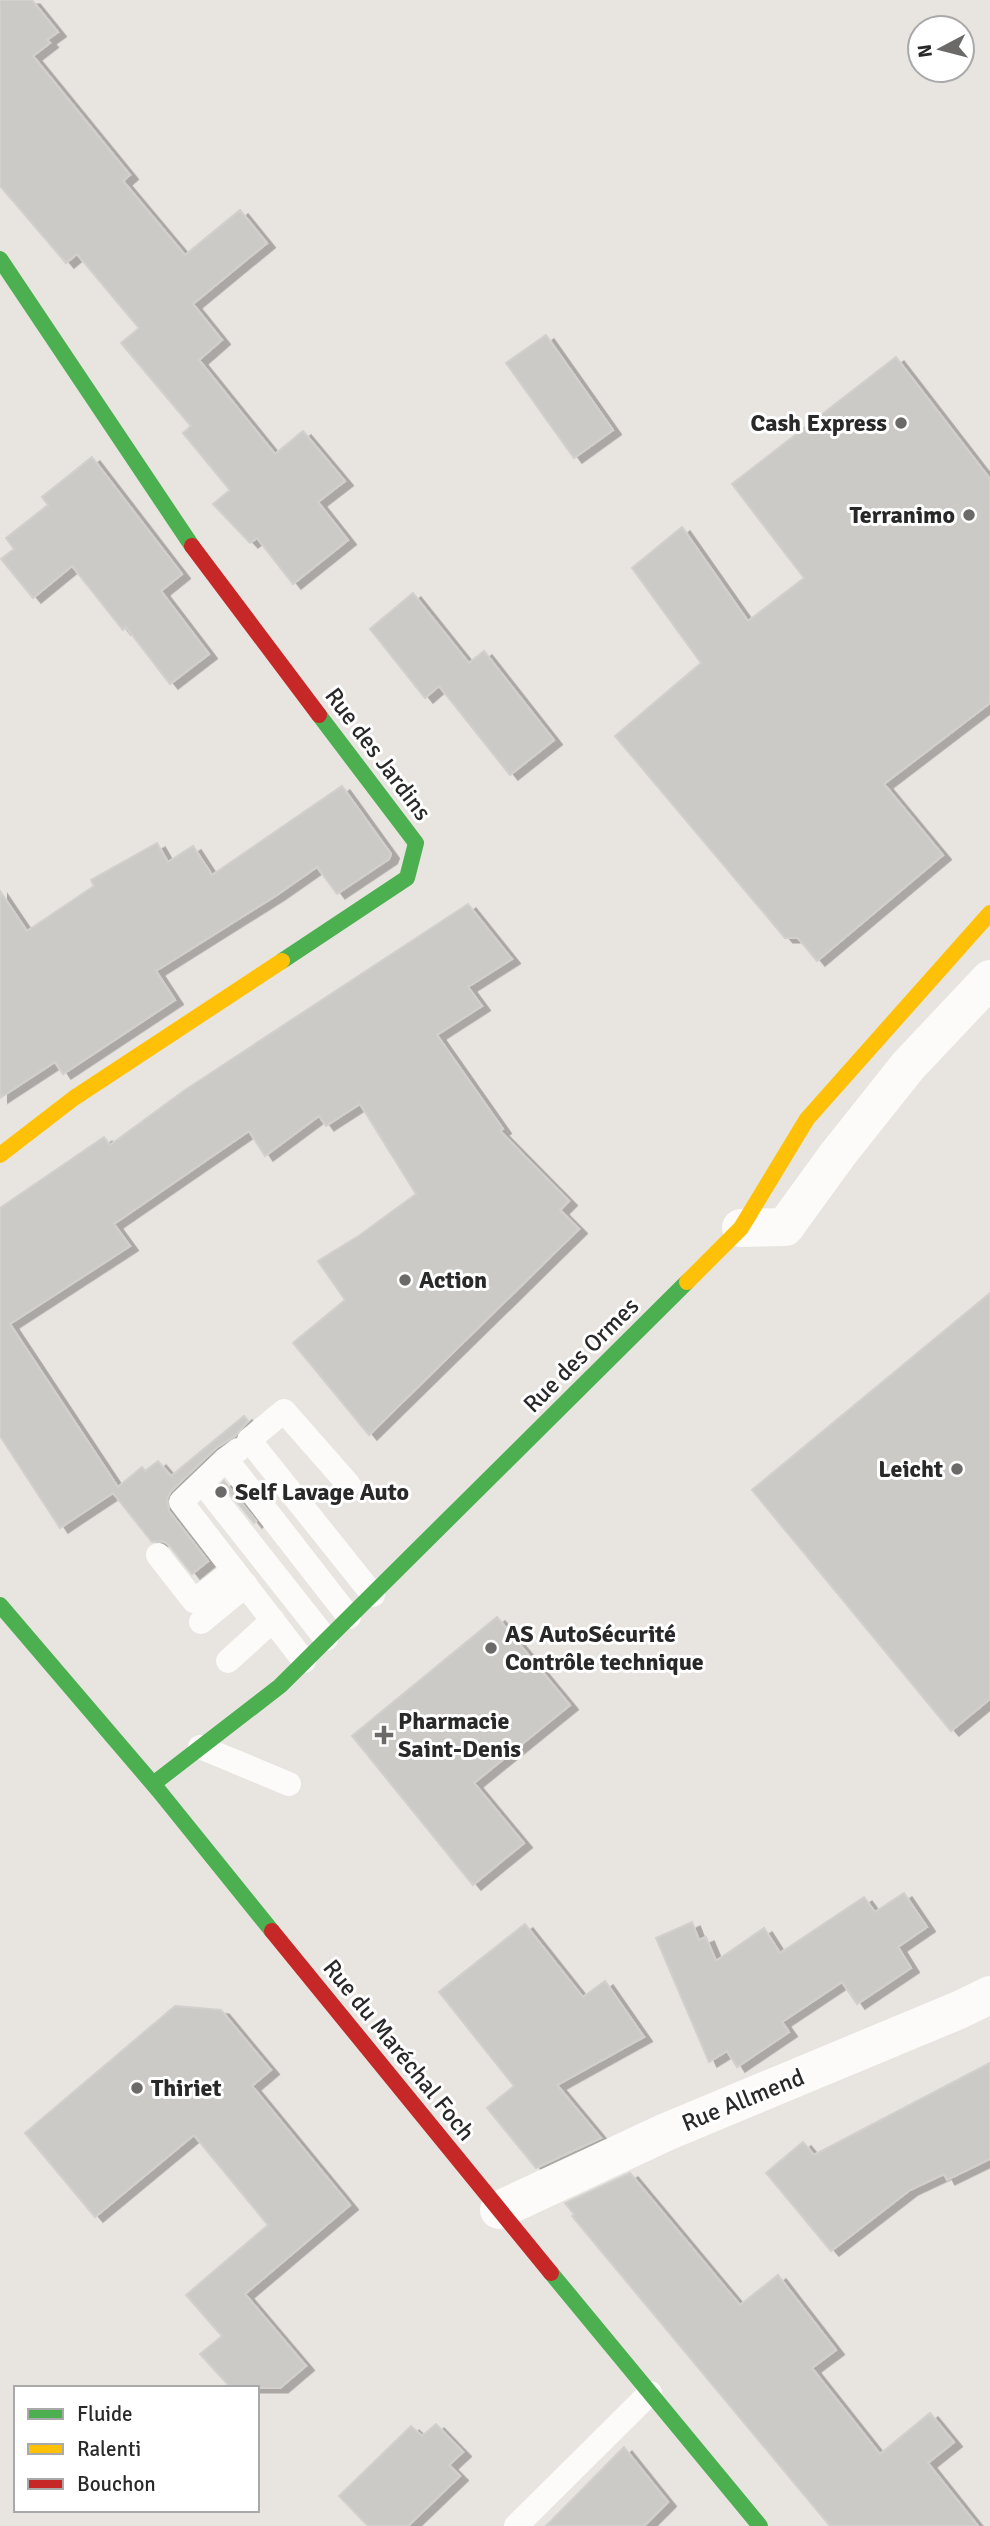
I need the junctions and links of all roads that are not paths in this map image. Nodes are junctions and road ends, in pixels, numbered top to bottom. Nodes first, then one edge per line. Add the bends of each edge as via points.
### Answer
1 (0, 259) edge
2 (990, 913) edge
3 (990, 979) edge
4 (0, 1155) edge
5 (741, 1228) junction
6 (249, 1440) junction
7 (226, 1460) junction
8 (202, 1482) junction
9 (349, 1485) dead end
10 (159, 1555) dead end
11 (240, 1577) junction
12 (373, 1595) junction
13 (0, 1605) edge
14 (349, 1617) junction
15 (273, 1620) junction
16 (201, 1622) dead end
17 (326, 1639) junction
18 (228, 1661) dead end
19 (304, 1661) junction
20 (200, 1747) junction
21 (153, 1784) junction
22 (289, 1784) dead end
23 (990, 1995) edge
24 (499, 2210) junction
25 (650, 2393) junction
26 (516, 2526) edge
27 (760, 2526) edge

1 - 4 street, Rue des Jardins via 176,525 416,843 407,878 74,1098
2 - 5 street, Rue des Ormes via 807,1119
3 - 5 street via 908,1066 785,1227
5 - 12 street, Rue des Ormes
6 - 7 lane
6 - 9 lane via 284,1411
6 - 12 lane
7 - 8 lane
7 - 14 lane
8 - 11 lane via 181,1502
8 - 17 lane
10 - 11 lane via 194,1601
11 - 15 lane
11 - 16 lane
12 - 14 street, Rue des Ormes
13 - 21 street, Rue du Maréchal Foch
14 - 17 street, Rue des Ormes
15 - 18 lane
15 - 19 lane
17 - 19 street, Rue des Ormes
19 - 20 street, Rue des Ormes
20 - 21 street, Rue des Ormes
20 - 22 lane
21 - 24 street, Rue du Maréchal Foch
23 - 24 street, Rue Allmend via 666,2132
24 - 25 street, Rue du Maréchal Foch
25 - 26 lane
25 - 27 street, Rue du Maréchal Foch

